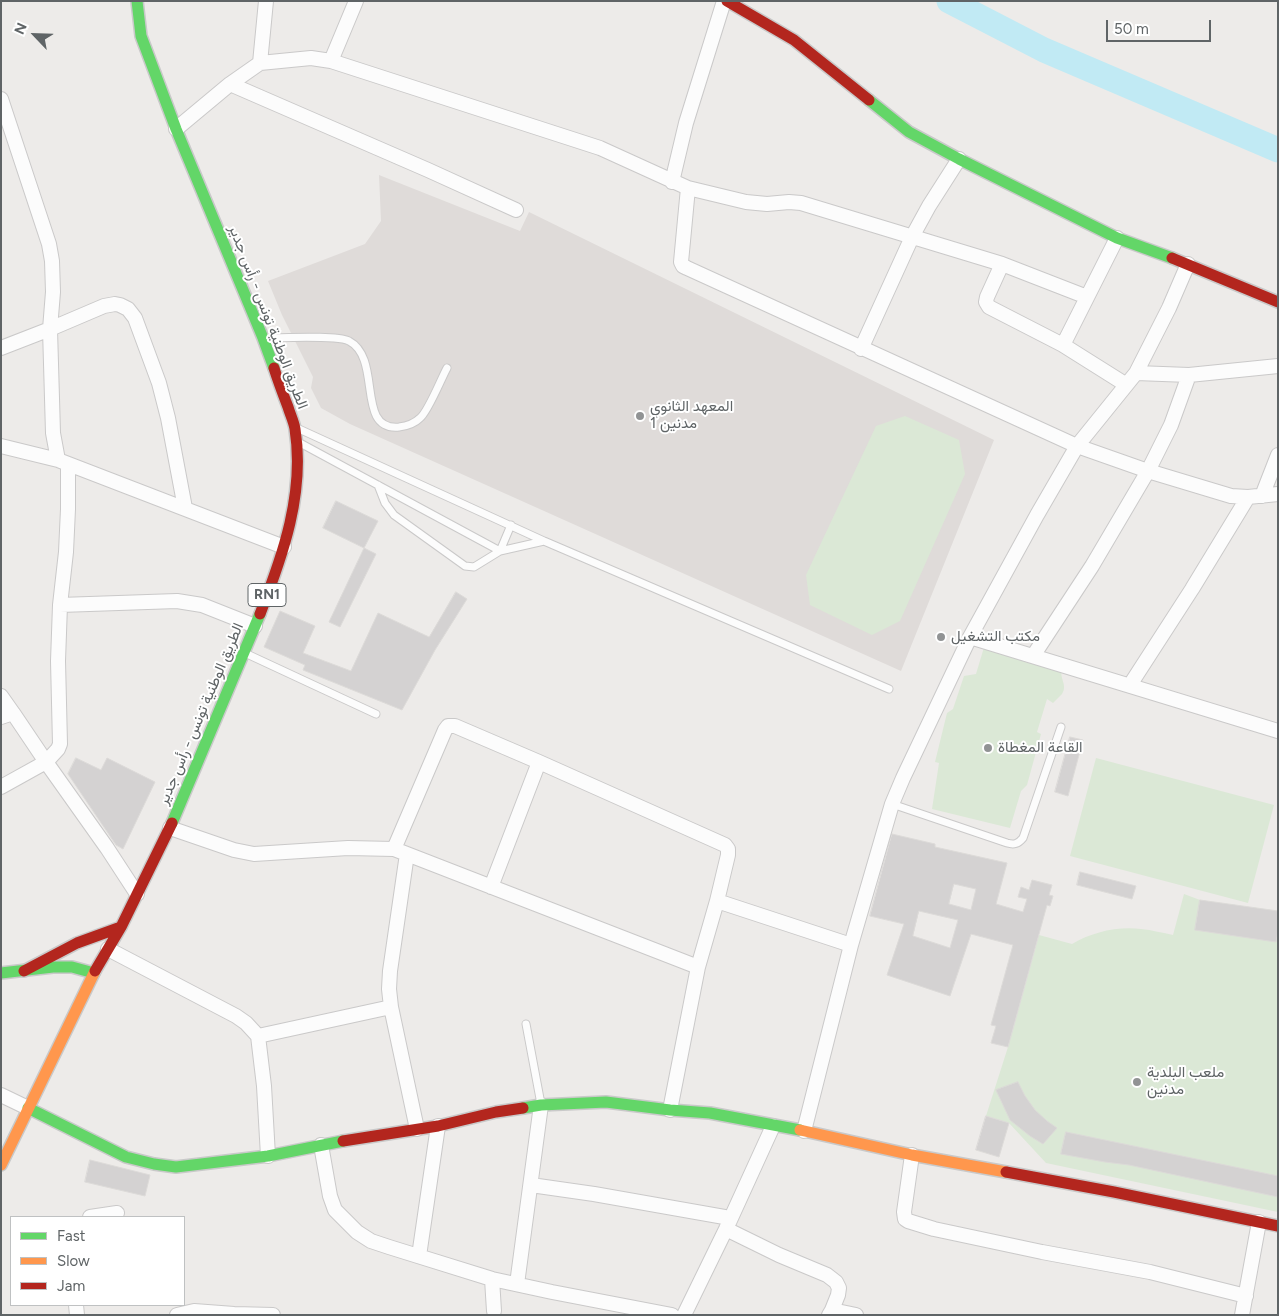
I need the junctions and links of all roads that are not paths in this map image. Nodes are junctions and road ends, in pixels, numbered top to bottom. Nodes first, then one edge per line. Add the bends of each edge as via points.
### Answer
1 (137, 1) edge
2 (266, 1) edge
3 (356, 1) edge
4 (724, 1) edge
5 (728, 1) edge
6 (331, 61) junction
7 (260, 63) junction
8 (230, 84) junction
9 (1, 99) edge
10 (176, 129) junction
11 (959, 160) junction
12 (672, 182) junction
13 (688, 188) junction
14 (516, 210) dead end
15 (912, 237) junction
16 (1117, 238) junction
17 (1002, 264) junction
18 (1188, 264) junction
19 (1087, 297) junction
20 (1278, 302) edge
21 (50, 329) junction
22 (263, 338) junction
23 (1063, 346) junction
24 (1, 348) edge
25 (861, 349) junction
26 (1278, 366) edge
27 (447, 368) dead end
28 (1136, 373) junction
29 (1189, 375) junction
30 (1125, 384) junction
31 (295, 427) junction
32 (297, 441) junction
33 (1, 446) edge
34 (1077, 446) junction
35 (1278, 455) edge
36 (63, 462) junction
37 (1148, 472) junction
38 (378, 485) junction
39 (1278, 494) edge
40 (1255, 497) junction
41 (185, 508) junction
42 (511, 525) junction
43 (544, 540) junction
44 (284, 546) junction
45 (500, 551) junction
46 (60, 605) junction
47 (255, 626) junction
48 (970, 637) junction
49 (244, 652) junction
50 (1033, 656) junction
51 (1130, 685) junction
52 (889, 688) dead end
53 (1, 696) edge
54 (376, 714) dead end
55 (7, 715) edge
56 (1060, 727) dead end
57 (1278, 731) edge
58 (46, 762) junction
59 (539, 762) junction
60 (1, 787) edge
61 (892, 804) junction
62 (170, 828) junction
63 (400, 851) junction
64 (491, 887) junction
65 (137, 894) junction
66 (717, 901) junction
67 (121, 927) junction
68 (851, 945) junction
69 (108, 950) junction
70 (698, 967) junction
71 (24, 971) junction
72 (1, 973) edge
73 (94, 974) junction
74 (391, 1007) junction
75 (526, 1024) dead end
76 (258, 1036) junction
77 (1, 1095) edge
78 (541, 1105) junction
79 (28, 1108) junction
80 (670, 1110) junction
81 (438, 1126) junction
82 (772, 1126) junction
83 (417, 1129) junction
84 (804, 1131) junction
85 (321, 1145) junction
86 (912, 1154) junction
87 (268, 1156) junction
88 (1, 1164) edge
89 (531, 1185) junction
90 (117, 1213) dead end
91 (97, 1216) edge
92 (1259, 1222) junction
93 (728, 1223) junction
94 (1278, 1226) edge
95 (419, 1256) junction
96 (492, 1279) junction
97 (517, 1284) junction
98 (1246, 1296) junction
99 (830, 1312) edge
100 (194, 1313) edge
101 (495, 1313) edge
102 (234, 1314) edge
103 (177, 1315) edge
104 (272, 1315) edge
105 (672, 1315) edge
106 (684, 1315) edge
107 (856, 1315) edge
108 (1242, 1315) edge

1 - 10 street, الطريق الوطنية تونس - رأس جدير / RN1 via 141,36
2 - 7 street
3 - 6 street
4 - 12 street via 686,123
5 - 11 street via 794,40 909,132
6 - 7 street via 311,58
6 - 12 street via 600,148
7 - 8 street
8 - 10 street
8 - 14 street
9 - 21 street via 50,244 53,292
10 - 22 street, الطريق الوطنية تونس - رأس جدير / RN1
11 - 15 street
11 - 16 street
12 - 13 street
13 - 15 street via 758,204 801,204
13 - 25 street via 683,266
15 - 17 street
15 - 25 street
16 - 18 street
16 - 19 street
17 - 19 street
17 - 23 street via 987,297 989,307
18 - 20 street
18 - 28 street via 1170,308
19 - 23 street
21 - 24 street
21 - 36 street via 54,433
21 - 41 street via 110,304 128,309 135,318 162,391
22 - 27 lane via 349,341 362,352 373,411 380,422 392,427 409,426 421,418
22 - 31 street, الطريق الوطنية تونس - رأس جدير / RN1
23 - 30 street
25 - 34 street
26 - 29 street
28 - 29 street
28 - 30 street
29 - 37 street via 1171,425
30 - 34 street
31 - 32 street, الطريق الوطنية تونس - رأس جدير / RN1
31 - 42 lane
32 - 38 lane
32 - 44 street, الطريق الوطنية تونس - رأس جدير / RN1 via 295,500
33 - 36 street
34 - 37 street
34 - 48 street
35 - 40 street
36 - 41 street
36 - 46 street via 68,518
37 - 40 street via 1231,496
37 - 50 street
38 - 45 lane
38 - 45 lane via 394,515 465,566 474,567
39 - 40 street
40 - 51 street
41 - 44 street
42 - 43 lane
42 - 45 lane
43 - 45 lane
43 - 52 lane
44 - 47 street, الطريق الوطنية تونس - رأس جدير / RN1
46 - 47 street via 177,601 202,605
46 - 58 street via 60,744
47 - 49 street, الطريق الوطنية تونس - رأس جدير / RN1
48 - 50 street
48 - 61 street
49 - 54 lane
49 - 62 street, الطريق الوطنية تونس - رأس جدير / RN1
50 - 51 street
51 - 57 street
53 - 55 street
55 - 58 street
56 - 61 lane via 1019,843 1007,843
58 - 60 street
58 - 65 street
59 - 63 street via 460,728 448,726
59 - 64 street
59 - 66 street via 725,845 728,855
61 - 68 street
62 - 63 street via 254,854 348,848
62 - 65 street, الطريق الوطنية تونس - رأس جدير / RN1
63 - 64 street
63 - 74 street via 390,971
64 - 70 street
65 - 67 street, الطريق الوطنية تونس - رأس جدير / RN1
66 - 68 street
66 - 70 street
67 - 69 street, الطريق الوطنية تونس - رأس جدير / RN1
67 - 71 street via 77,943
68 - 84 street
69 - 73 street, الطريق الوطنية تونس - رأس جدير / RN1
69 - 76 street via 241,1020
70 - 80 street
71 - 72 street
71 - 73 street via 72,967
73 - 79 street, الطريق الوطنية تونس - رأس جدير / RN1
74 - 76 street
74 - 83 street
75 - 78 lane
76 - 87 street
77 - 79 street
78 - 80 street via 606,1102
78 - 81 street
78 - 89 street
79 - 87 street via 126,1157 154,1164 176,1167
79 - 88 street, الطريق الوطنية تونس - رأس جدير / RN1
80 - 82 street via 710,1113
81 - 83 street
81 - 95 street
82 - 84 street
82 - 93 street
83 - 85 street
84 - 86 street
85 - 87 street
85 - 95 street via 330,1196 340,1216 371,1241
86 - 92 street
86 - 98 street via 904,1212 908,1221 1042,1252 1150,1272
89 - 93 street via 604,1196
89 - 97 street
90 - 91 street
92 - 94 street
92 - 98 street
93 - 99 street via 779,1255 832,1278 839,1290
93 - 106 street
95 - 96 street
96 - 97 street
96 - 101 street
97 - 105 street
98 - 108 street
99 - 107 street
100 - 102 street
100 - 103 street
102 - 104 street

